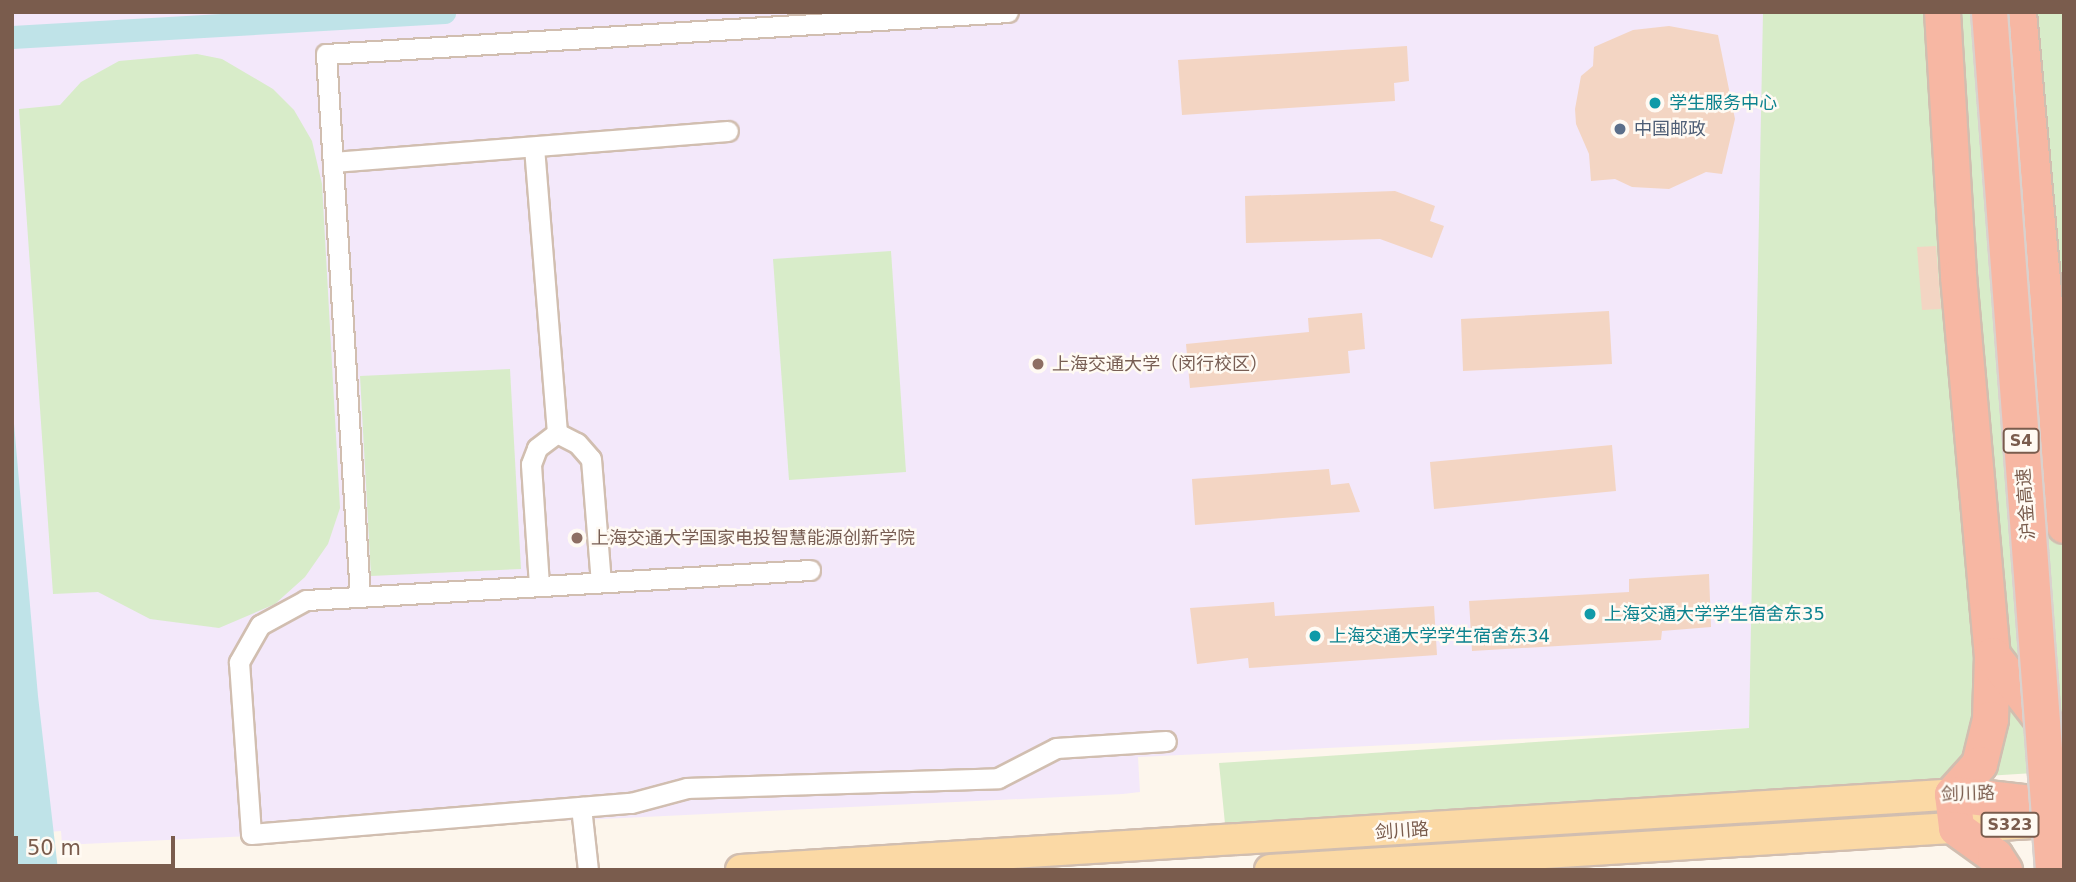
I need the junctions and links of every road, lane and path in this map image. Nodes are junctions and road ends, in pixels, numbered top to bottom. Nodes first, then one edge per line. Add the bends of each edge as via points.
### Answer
1 (1007, 12) edge
2 (1942, 12) edge
3 (1989, 12) edge
4 (2018, 12) edge
5 (728, 131) dead end
6 (534, 147) junction
7 (333, 162) junction
8 (557, 433) junction
9 (2064, 525) edge
10 (810, 570) dead end
11 (601, 582) junction
12 (539, 585) junction
13 (360, 596) junction
14 (1992, 655) junction
15 (1166, 741) dead end
16 (2064, 748) edge
17 (2062, 806) edge
18 (581, 807) junction
19 (1954, 811) junction
20 (588, 870) edge
21 (741, 870) edge
22 (1270, 870) edge
23 (2004, 870) edge
24 (2053, 870) edge

1 - 7 street via 326,54
2 - 14 highway via 1958,276
3 - 24 highway, 沪金高速 / S4, bridge
4 - 9 highway, 沪金高速 / S4
5 - 6 street
6 - 7 street
6 - 8 street
7 - 13 street
8 - 11 street via 576,443 591,459
8 - 12 street via 537,448 530,464
10 - 11 street
11 - 12 street
12 - 13 street
13 - 18 street via 306,600 260,625 239,662 251,834
14 - 16 highway
14 - 19 highway via 1990,719 1979,764
15 - 18 street via 1056,748 998,778 687,788 631,803
17 - 19 highway
18 - 20 street
19 - 21 main road, 剑川路
19 - 22 main road, 剑川路 / S323
19 - 23 highway

